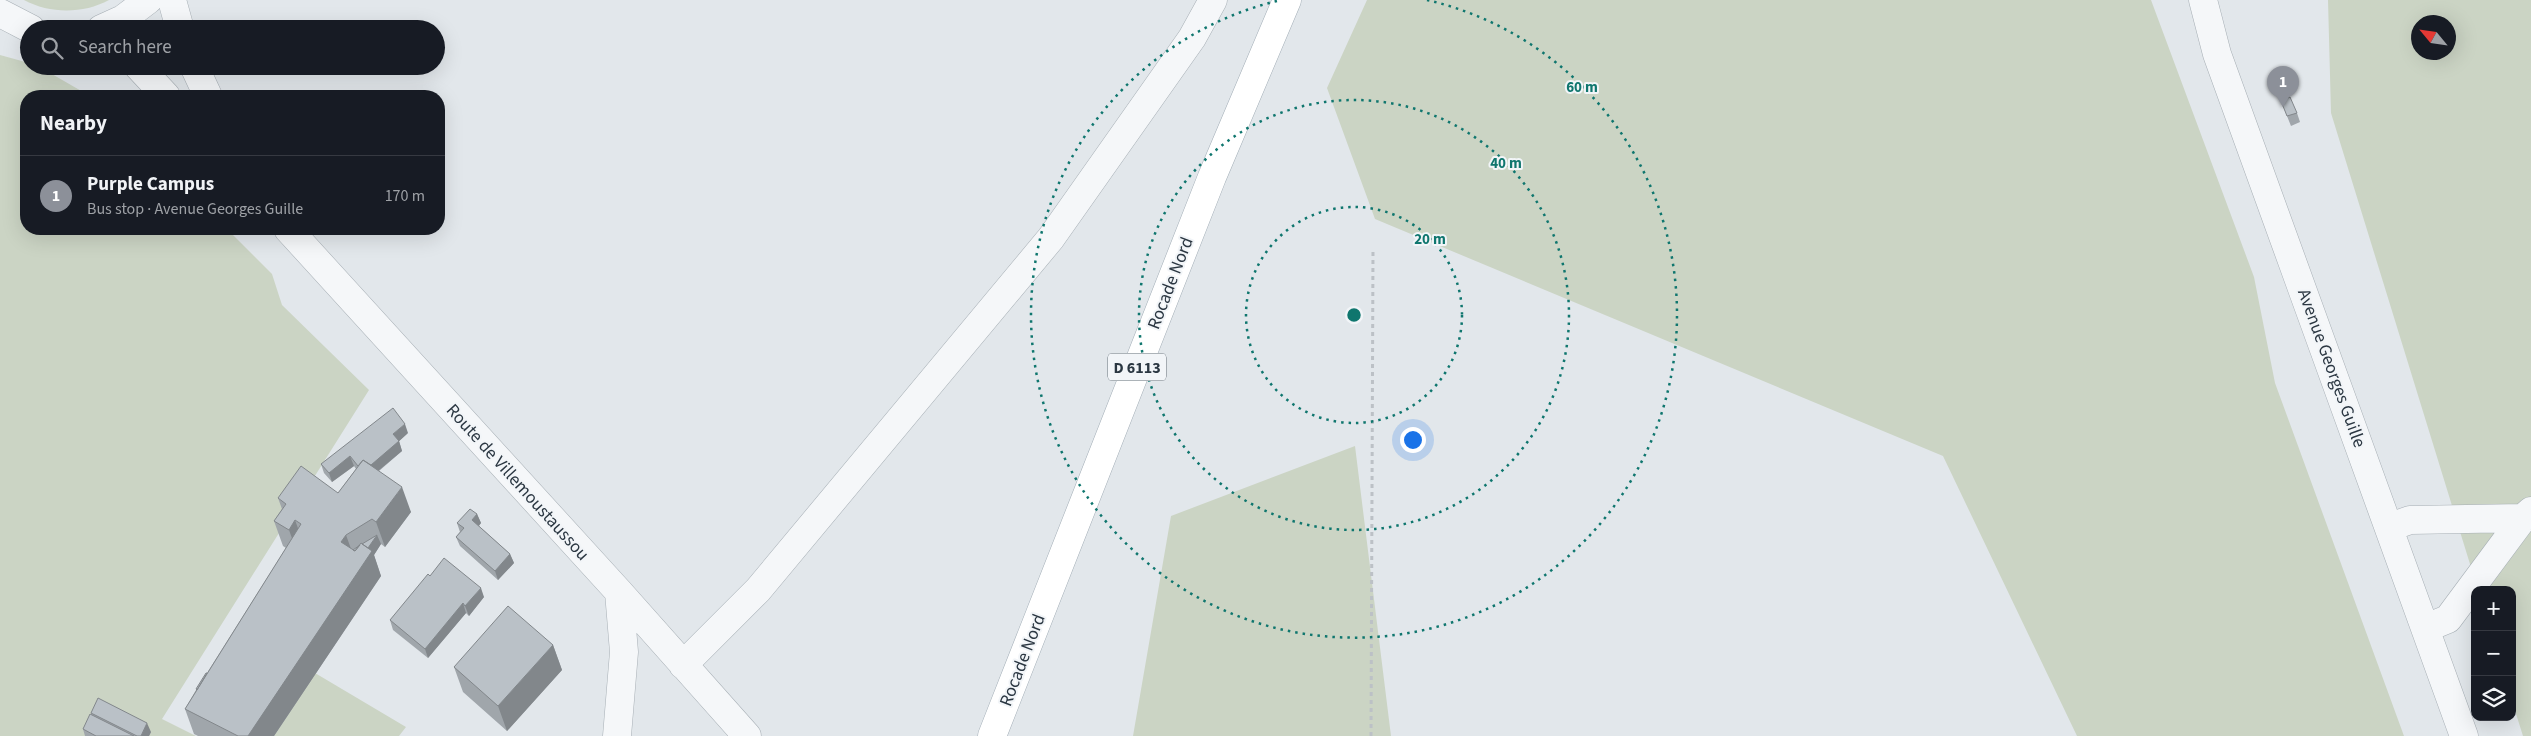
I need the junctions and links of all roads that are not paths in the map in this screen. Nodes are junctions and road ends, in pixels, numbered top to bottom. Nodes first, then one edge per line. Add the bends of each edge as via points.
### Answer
1 (148, 0) edge
2 (172, 0) edge
3 (1213, 0) edge
4 (1287, 0) edge
5 (2203, 0) edge
6 (0, 13) edge
7 (121, 20) edge
8 (178, 20) edge
9 (20, 23) edge
10 (146, 75) edge
11 (198, 75) edge
12 (160, 90) edge
13 (205, 90) edge
14 (293, 235) edge
15 (2527, 514) edge
16 (2390, 527) junction
17 (619, 592) junction
18 (2426, 628) junction
19 (683, 665) junction
20 (617, 736) edge
21 (747, 736) edge
22 (992, 736) edge
23 (2464, 736) edge

1 - 7 street
2 - 8 street
3 - 19 street via 1192,38 1051,238 758,590
4 - 22 main road, Rocade Nord / D 6113 via 1212,177
5 - 16 street, Avenue Georges Guille via 2217,54
6 - 9 street
10 - 12 street
11 - 13 street
14 - 17 street, Route de Villemoustaussou
15 - 16 street via 2410,520
15 - 18 street via 2448,619
16 - 18 street, Avenue Georges Guille
17 - 19 street, Route de Villemoustaussou
17 - 20 street via 624,652
18 - 23 street, Avenue Georges Guille
19 - 21 street, Route de Villemoustaussou

